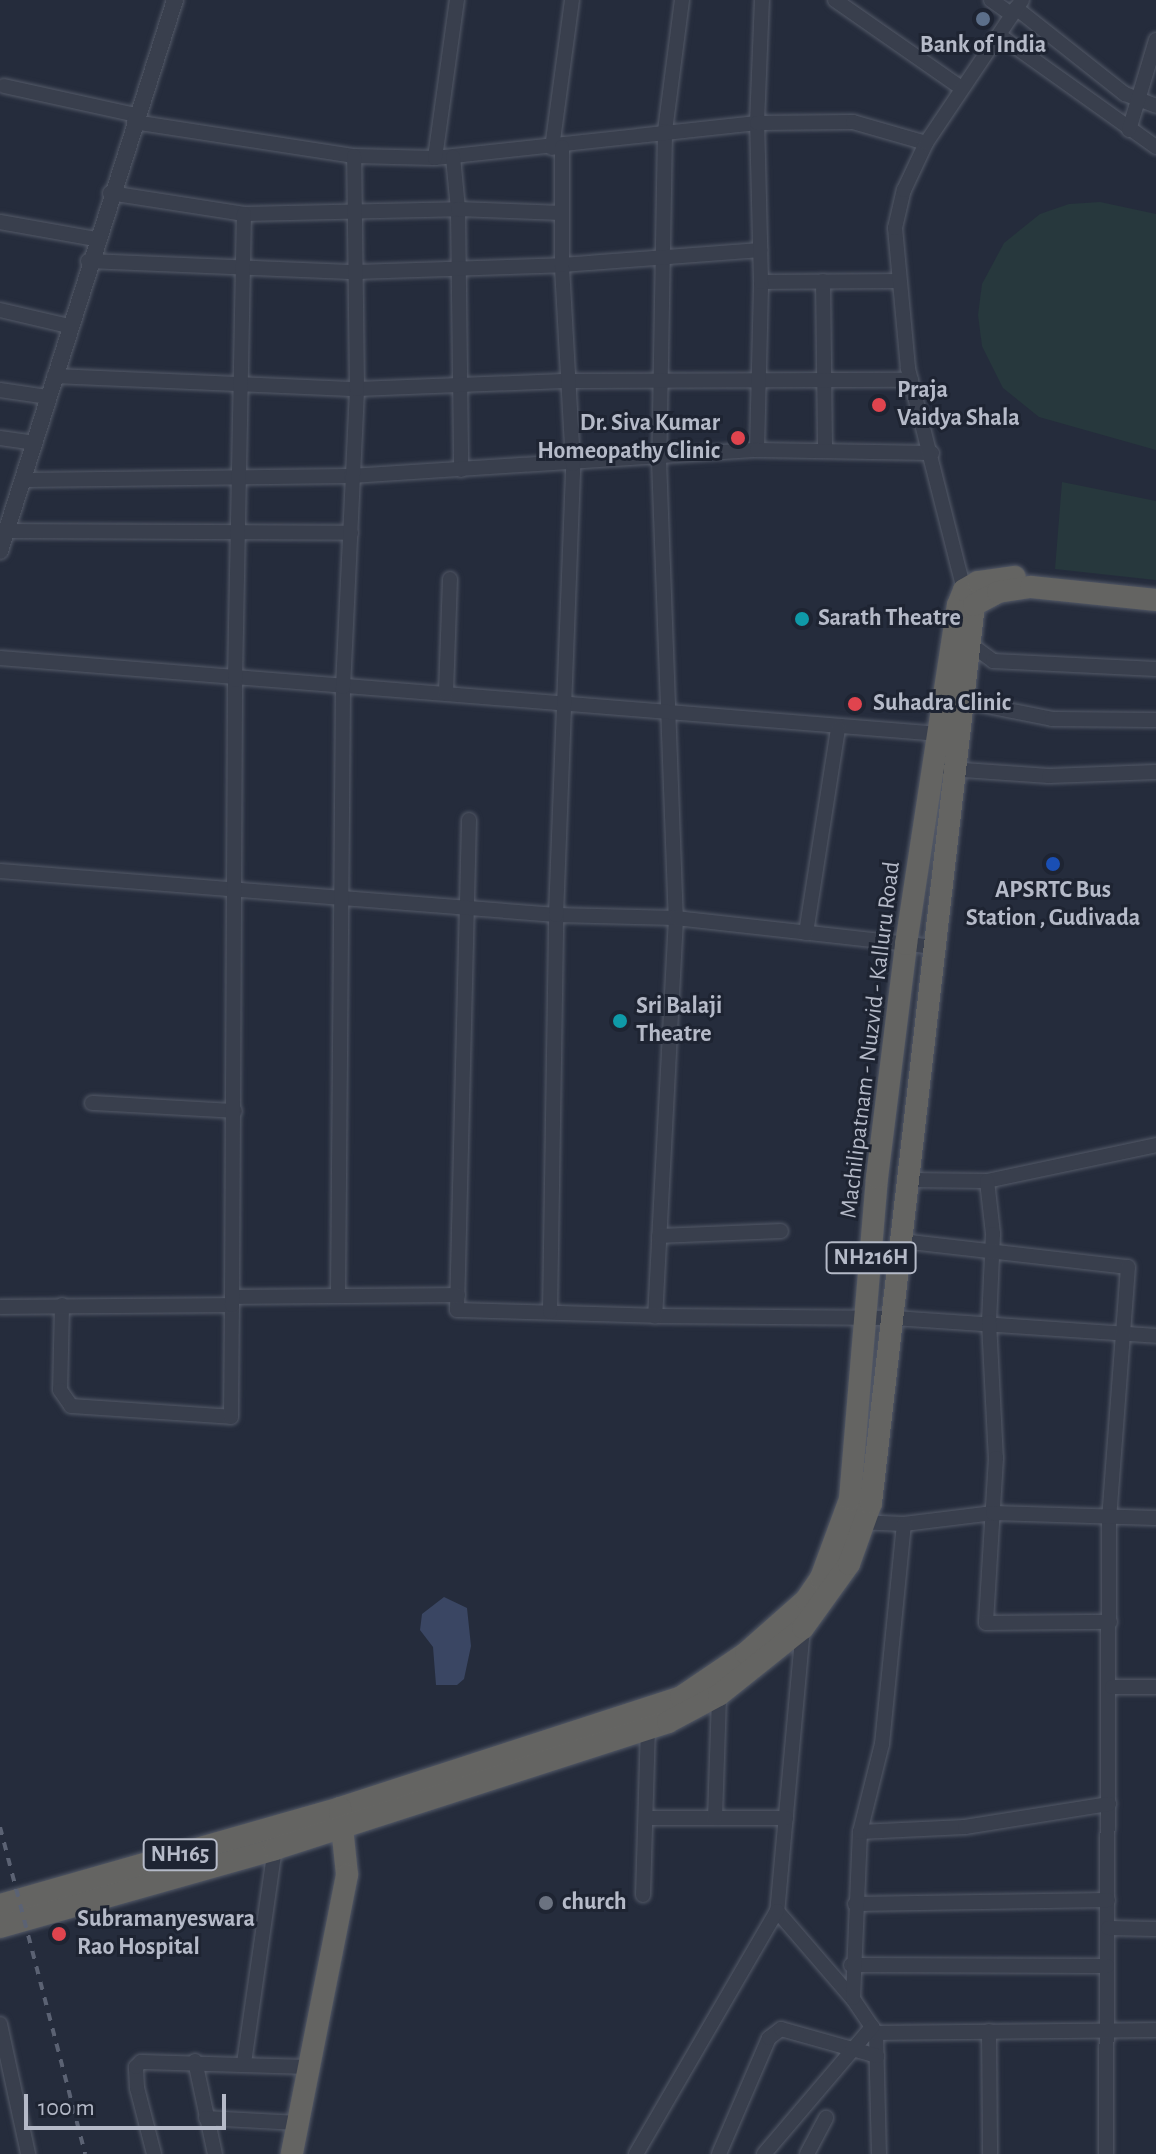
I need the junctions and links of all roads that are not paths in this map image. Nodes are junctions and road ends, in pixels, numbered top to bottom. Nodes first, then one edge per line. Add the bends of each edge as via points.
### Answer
1 (175, 0) edge
2 (457, 0) edge
3 (572, 0) edge
4 (682, 0) edge
5 (762, 0) edge
6 (835, 0) edge
7 (991, 0) edge
8 (1017, 5) edge
9 (999, 35) junction
10 (1156, 40) edge
11 (4, 86) dead end
12 (961, 88) junction
13 (1137, 101) junction
14 (1156, 106) edge
15 (135, 118) junction
16 (757, 123) junction
17 (1129, 130) junction
18 (665, 131) junction
19 (926, 143) junction
20 (557, 147) junction
21 (1156, 147) edge
22 (354, 156) junction
23 (453, 157) junction
24 (435, 158) junction
25 (110, 193) junction
26 (458, 209) junction
27 (356, 211) junction
28 (562, 213) junction
29 (244, 214) junction
30 (0, 222) edge
31 (95, 239) junction
32 (760, 250) junction
33 (663, 256) junction
34 (88, 261) junction
35 (562, 265) junction
36 (457, 267) junction
37 (241, 270) junction
38 (356, 272) junction
39 (823, 281) junction
40 (897, 281) junction
41 (761, 282) junction
42 (0, 310) edge
43 (69, 326) junction
44 (54, 376) junction
45 (761, 378) junction
46 (822, 379) junction
47 (911, 380) junction
48 (570, 381) junction
49 (457, 383) junction
50 (663, 383) junction
51 (242, 385) junction
52 (357, 389) junction
53 (0, 390) edge
54 (48, 397) junction
55 (0, 438) edge
56 (34, 443) junction
57 (757, 450) junction
58 (825, 451) junction
59 (932, 453) junction
60 (659, 460) junction
61 (573, 464) junction
62 (461, 470) junction
63 (351, 476) junction
64 (241, 478) junction
65 (24, 480) junction
66 (6, 522) edge
67 (239, 533) junction
68 (351, 533) junction
69 (0, 551) edge
70 (450, 579) dead end
71 (1156, 585) edge
72 (964, 590) junction
73 (1156, 600) edge
74 (970, 644) junction
75 (0, 658) edge
76 (1156, 669) edge
77 (235, 680) junction
78 (343, 687) junction
79 (446, 693) junction
80 (963, 701) junction
81 (564, 704) junction
82 (672, 710) junction
83 (1156, 720) edge
84 (838, 728) junction
85 (940, 734) junction
86 (944, 769) junction
87 (1156, 772) edge
88 (469, 820) dead end
89 (0, 871) edge
90 (237, 888) junction
91 (340, 897) junction
92 (466, 908) junction
93 (556, 915) junction
94 (676, 918) junction
95 (806, 933) junction
96 (906, 944) junction
97 (934, 947) junction
98 (92, 1103) dead end
99 (235, 1111) junction
100 (1156, 1145) edge
101 (908, 1180) junction
102 (987, 1181) junction
103 (781, 1231) dead end
104 (659, 1236) junction
105 (902, 1241) junction
106 (991, 1251) junction
107 (458, 1295) junction
108 (338, 1296) junction
109 (232, 1301) junction
110 (62, 1305) junction
111 (0, 1307) edge
112 (550, 1312) junction
113 (655, 1316) junction
114 (865, 1318) junction
115 (894, 1318) junction
116 (989, 1322) junction
117 (1124, 1334) junction
118 (1156, 1336) edge
119 (993, 1513) junction
120 (1109, 1517) junction
121 (1156, 1518) edge
122 (855, 1522) junction
123 (904, 1524) junction
124 (1110, 1622) junction
125 (803, 1628) junction
126 (1112, 1687) junction
127 (1156, 1687) edge
128 (719, 1695) junction
129 (648, 1729) junction
130 (1109, 1804) junction
131 (343, 1817) junction
132 (646, 1818) junction
133 (715, 1818) junction
134 (786, 1818) junction
135 (860, 1832) junction
136 (275, 1849) junction
137 (643, 1895) dead end
138 (1108, 1900) junction
139 (855, 1904) junction
140 (0, 1905) edge
141 (777, 1911) junction
142 (0, 1927) edge
143 (1108, 1928) junction
144 (1156, 1929) edge
145 (851, 1965) junction
146 (1107, 1966) junction
147 (853, 1999) junction
148 (0, 2024) edge
149 (874, 2030) junction
150 (1106, 2030) junction
151 (1156, 2030) edge
152 (989, 2031) junction
153 (853, 2049) junction
154 (877, 2056) junction
155 (195, 2061) junction
156 (244, 2063) junction
157 (309, 2067) junction
158 (206, 2118) junction
159 (826, 2118) dead end
160 (298, 2123) junction
161 (28, 2154) edge
162 (154, 2154) edge
163 (215, 2154) edge
164 (292, 2154) edge
165 (636, 2154) edge
166 (719, 2154) edge
167 (764, 2154) edge
168 (807, 2154) edge
169 (879, 2154) edge
170 (990, 2154) edge
171 (1106, 2154) edge

1 - 15 street
2 - 24 street
3 - 20 street
4 - 18 street
5 - 16 street
6 - 12 street
7 - 8 street
8 - 9 street
8 - 13 street
9 - 12 street
9 - 17 street
10 - 13 street
11 - 15 street
12 - 19 street
13 - 14 street
13 - 17 street
15 - 22 street
15 - 25 street
16 - 18 street
16 - 19 street via 853,122
16 - 32 street
17 - 21 street
18 - 20 street
18 - 33 street
19 - 40 street via 904,190 895,228
20 - 23 street
20 - 28 street
22 - 24 street
22 - 27 street
23 - 24 street
23 - 26 street
25 - 29 street
25 - 31 street
26 - 27 street
26 - 28 street
26 - 36 street
27 - 29 street
27 - 38 street
28 - 35 street
29 - 37 street
30 - 31 street
31 - 34 street
32 - 33 street
32 - 41 street
33 - 35 street
33 - 50 street
34 - 37 street
34 - 43 street
35 - 36 street
35 - 48 street
36 - 38 street
36 - 49 street
37 - 38 street
37 - 51 street
38 - 52 street
39 - 40 street
39 - 41 street
39 - 46 street
40 - 47 street
41 - 45 street
42 - 43 street
43 - 44 street
44 - 51 street
44 - 54 street
45 - 46 street
45 - 50 street
45 - 57 street
46 - 47 street
46 - 58 street
47 - 59 street
48 - 49 street
48 - 50 street
48 - 61 street
49 - 52 street
49 - 62 street
50 - 60 street
51 - 52 street
51 - 64 street
52 - 63 street
53 - 54 street
54 - 56 street
55 - 56 street
56 - 65 street
57 - 58 street
57 - 60 street
58 - 59 street
59 - 72 street
60 - 61 street
60 - 82 street
61 - 62 street
61 - 81 street
62 - 63 street
63 - 64 street
63 - 68 street
64 - 65 street
64 - 67 street
65 - 66 street
66 - 67 street
66 - 69 street
67 - 68 street
67 - 77 street
68 - 78 street
70 - 79 street
71 - 72 highway via 1040,576 978,582
72 - 85 highway, Machilipatnam - Nuzvid - Kalluru Road / NH216H via 949,651
73 - 74 highway, Machilipatnam - Nuzvid - Kalluru Road / NH216H via 1031,587 998,592 974,605
74 - 76 street via 993,661
74 - 80 highway, Machilipatnam - Nuzvid - Kalluru Road / NH216H
75 - 77 street
77 - 78 street
77 - 90 street
78 - 79 street
78 - 91 street
79 - 81 street
80 - 83 street via 1052,719
80 - 86 highway, Machilipatnam - Nuzvid - Kalluru Road / NH216H
81 - 82 street
81 - 93 street
82 - 84 street
82 - 94 street
84 - 85 street
84 - 95 street
85 - 86 highway, Machilipatnam - Nuzvid - Kalluru Road / NH216H
86 - 87 street via 1049,776
86 - 96 highway, Machilipatnam - Nuzvid - Kalluru Road / NH216H
86 - 97 highway, Machilipatnam - Nuzvid - Kalluru Road / NH216H
88 - 92 street
89 - 90 street
90 - 91 street
90 - 99 street
91 - 92 street
91 - 108 street
92 - 93 street
92 - 107 street
93 - 94 street
93 - 112 street
94 - 95 street
94 - 104 street
95 - 96 street
96 - 97 street
96 - 114 highway, Machilipatnam - Nuzvid - Kalluru Road / NH216H
97 - 101 highway, Machilipatnam - Nuzvid - Kalluru Road / NH216H
98 - 99 street
99 - 109 street
100 - 102 street
101 - 102 street
101 - 105 highway, Machilipatnam - Nuzvid - Kalluru Road / NH216H
102 - 106 street
103 - 104 street
104 - 113 street
105 - 106 street
105 - 115 highway, Machilipatnam - Nuzvid - Kalluru Road / NH216H
106 - 116 street
106 - 117 street via 1128,1267
107 - 108 street
107 - 112 street via 457,1310
108 - 109 street
109 - 110 street
109 - 110 street via 231,1417 71,1406 60,1390
110 - 111 street
112 - 113 street
113 - 114 street
114 - 115 street
114 - 122 highway, Machilipatnam - Nuzvid - Kalluru Road / NH216H
115 - 116 street
115 - 122 highway, Machilipatnam - Nuzvid - Kalluru Road / NH216H
116 - 117 street
116 - 119 street
117 - 118 street
117 - 120 street
119 - 120 street
119 - 123 street
119 - 124 street via 986,1623
120 - 121 street
120 - 124 street
122 - 123 street
122 - 125 highway, Machilipatnam - Nuzvid - Kalluru Road / NH216H via 836,1587
122 - 131 highway, Machilipatnam - Nuzvid - Kalluru Road / NH216H via 806,1600 691,1692 643,1714
123 - 135 street via 882,1744
124 - 126 street
125 - 128 highway, Machilipatnam - Nuzvid - Kalluru Road / NH216H
125 - 134 street
126 - 127 street
126 - 130 street
128 - 129 highway, Machilipatnam - Nuzvid - Kalluru Road / NH216H
128 - 133 street
129 - 131 highway, Machilipatnam - Nuzvid - Kalluru Road / NH216H
129 - 132 street
130 - 135 street via 965,1827
130 - 138 street
131 - 136 highway, NH165
131 - 140 highway, NH165
131 - 157 highway via 347,1875
132 - 133 street
132 - 137 street
133 - 134 street
134 - 141 street
135 - 139 street
136 - 142 highway, NH165
136 - 156 street
138 - 139 street
138 - 143 street
139 - 145 street
141 - 147 street
141 - 165 street
143 - 144 street
143 - 146 street
145 - 146 street
145 - 147 street
146 - 150 street
147 - 149 street
148 - 161 street
149 - 152 street
149 - 153 street
149 - 154 street
150 - 151 street
150 - 152 street
150 - 171 street
152 - 170 street
153 - 154 street
153 - 166 street via 781,2029 769,2038
153 - 167 street
154 - 169 street
155 - 156 street
155 - 158 street
155 - 162 street via 150,2061 136,2067
156 - 157 street
157 - 160 highway
158 - 160 street
158 - 163 street
159 - 168 street
160 - 164 highway

